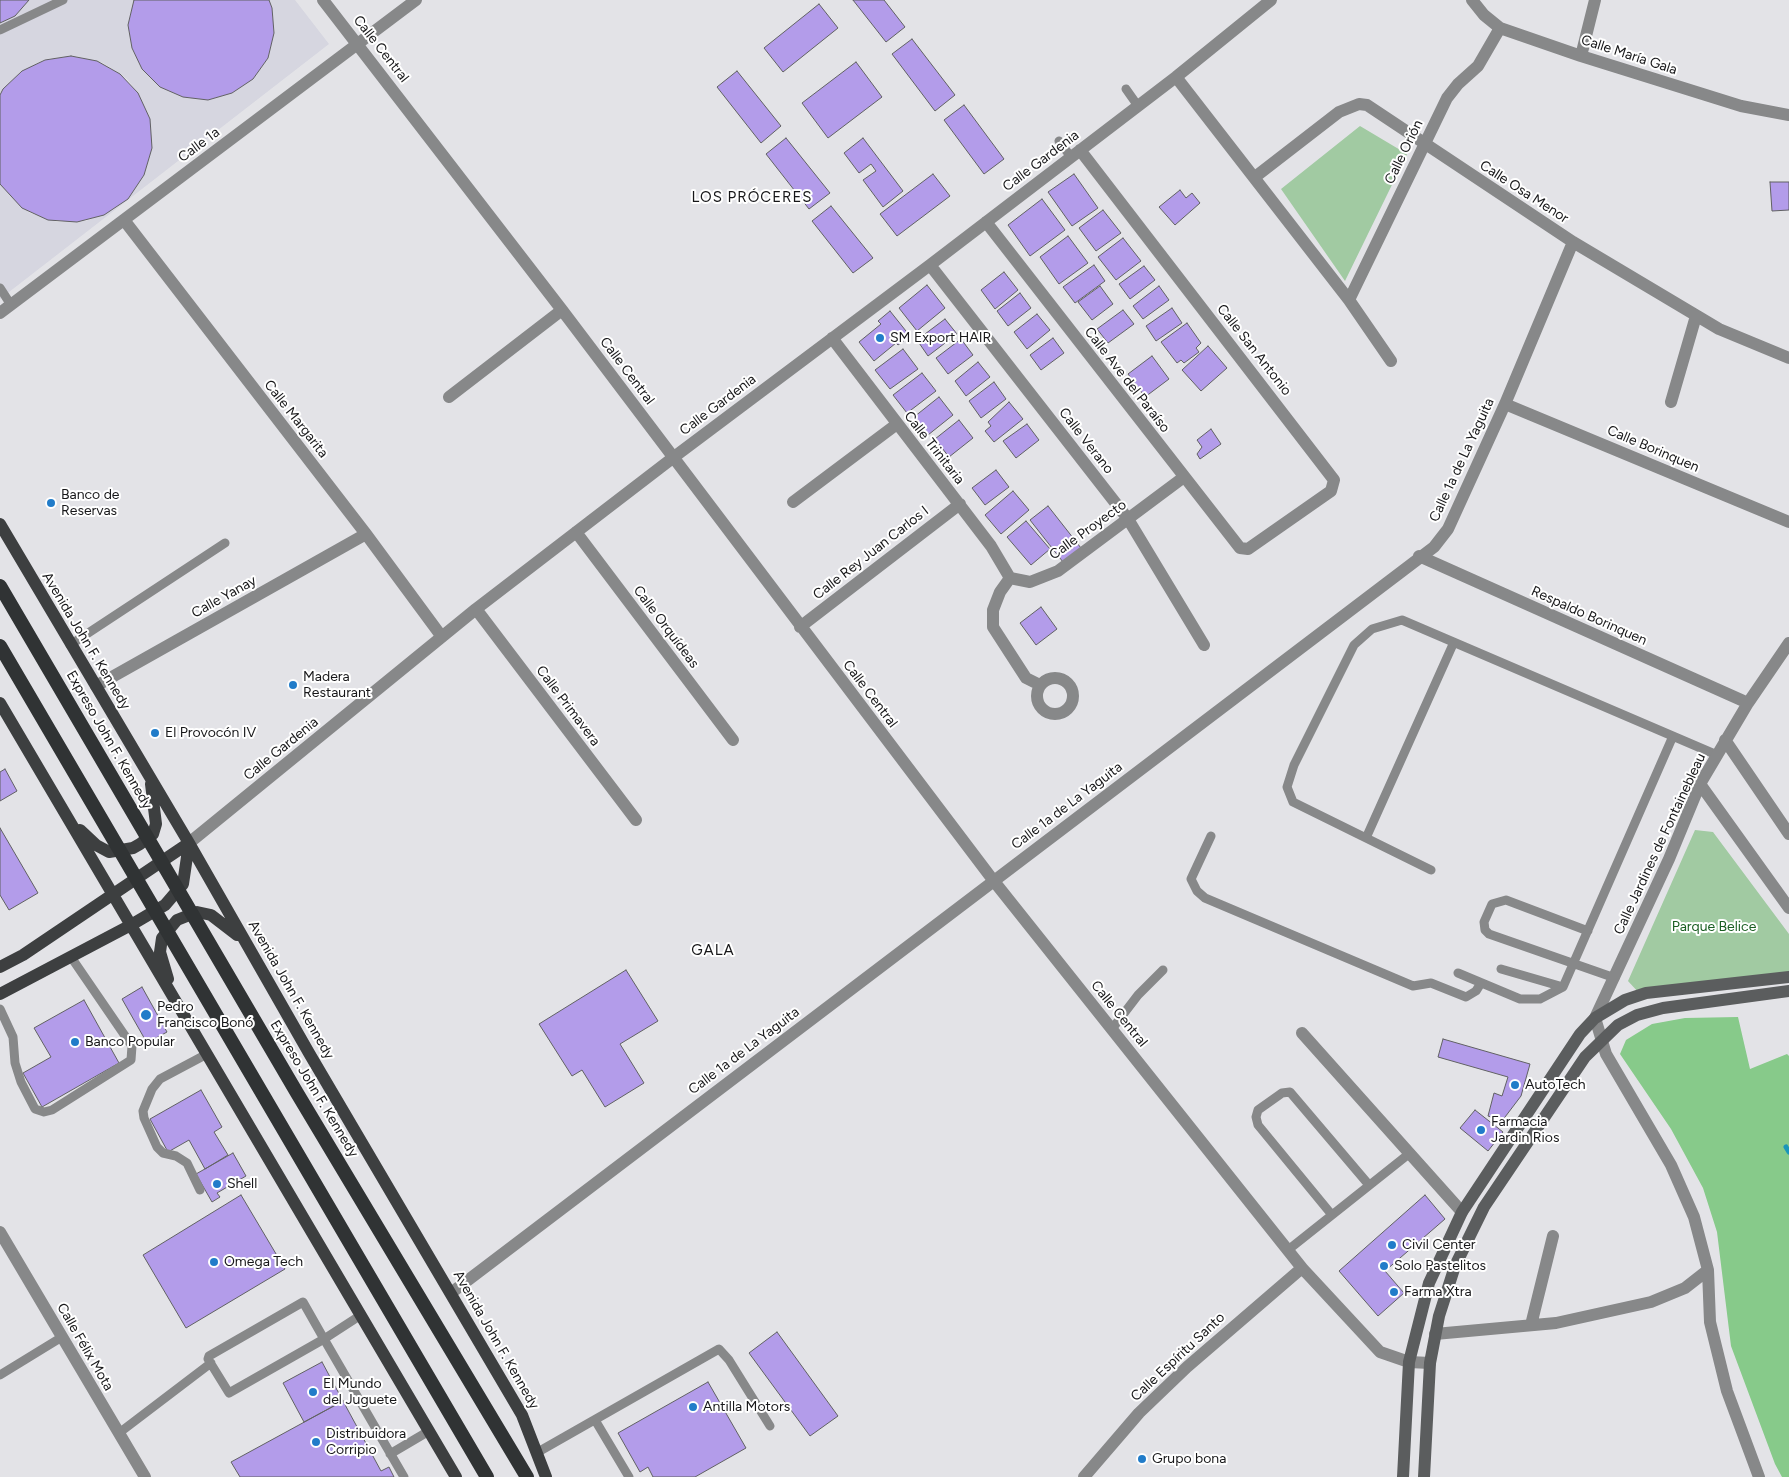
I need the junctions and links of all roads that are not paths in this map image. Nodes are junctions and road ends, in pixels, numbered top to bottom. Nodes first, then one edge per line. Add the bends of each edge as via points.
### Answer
1 (63, 0) edge
2 (323, 0) edge
3 (416, 0) edge
4 (1271, 0) edge
5 (1472, 0) edge
6 (1595, 0) edge
7 (1500, 28) junction
8 (0, 30) edge
9 (359, 45) junction
10 (1581, 56) junction
11 (1176, 77) junction
12 (1126, 89) dead end
13 (1138, 106) junction
14 (1789, 115) edge
15 (1059, 141) dead end
16 (1424, 144) junction
17 (1075, 154) junction
18 (1255, 177) junction
19 (124, 220) junction
20 (986, 222) junction
21 (1573, 242) junction
22 (930, 265) junction
23 (0, 288) edge
24 (1349, 300) junction
25 (10, 306) junction
26 (562, 310) junction
27 (0, 314) edge
28 (1696, 316) junction
29 (832, 338) junction
30 (1789, 358) edge
31 (1391, 361) dead end
32 (449, 397) dead end
33 (1671, 402) dead end
34 (1505, 404) junction
35 (897, 424) junction
36 (674, 457) junction
37 (1184, 477) junction
38 (792, 502) dead end
39 (960, 504) junction
40 (1128, 519) junction
41 (1789, 522) edge
42 (0, 524) edge
43 (576, 532) junction
44 (366, 534) junction
45 (225, 543) dead end
46 (1248, 549) joint
47 (1419, 556) junction
48 (1010, 578) junction
49 (0, 586) edge
50 (476, 609) junction
51 (800, 627) junction
52 (442, 637) junction
53 (1454, 642) junction
54 (70, 645) junction
55 (1204, 645) dead end
56 (0, 646) edge
57 (1788, 649) edge
58 (1040, 685) dead end
59 (96, 686) junction
60 (0, 703) edge
61 (1748, 703) junction
62 (1673, 736) junction
63 (732, 740) dead end
64 (1725, 740) junction
65 (1717, 754) junction
66 (150, 776) junction
67 (1700, 784) junction
68 (67, 817) junction
69 (636, 820) dead end
70 (1789, 834) edge
71 (1211, 836) dead end
72 (1366, 838) junction
73 (189, 843) junction
74 (1432, 870) dead end
75 (993, 880) junction
76 (113, 895) junction
77 (1789, 908) edge
78 (131, 925) junction
79 (1588, 931) junction
80 (248, 945) junction
81 (71, 957) junction
82 (1574, 964) junction
83 (0, 967) edge
84 (1500, 969) dead end
85 (1163, 970) dead end
86 (1458, 973) dead end
87 (1789, 977) edge
88 (1615, 978) junction
89 (1481, 983) junction
90 (1563, 987) junction
91 (1789, 991) edge
92 (0, 994) edge
93 (173, 996) junction
94 (0, 1009) edge
95 (1595, 1018) junction
96 (1112, 1029) junction
97 (1302, 1033) dead end
98 (1600, 1040) junction
99 (207, 1054) junction
100 (1410, 1153) junction
101 (1369, 1185) junction
102 (200, 1190) dead end
103 (1462, 1212) junction
104 (1332, 1215) junction
105 (0, 1232) edge
106 (1553, 1236) dead end
107 (1288, 1250) junction
108 (1302, 1268) junction
109 (1708, 1270) junction
110 (451, 1293) junction
111 (361, 1315) junction
112 (1531, 1325) junction
113 (1435, 1334) junction
114 (62, 1337) junction
115 (324, 1339) junction
116 (1409, 1362) junction
117 (211, 1363) junction
118 (1430, 1364) junction
119 (0, 1375) edge
120 (595, 1420) junction
121 (770, 1426) dead end
122 (429, 1431) junction
123 (119, 1434) junction
124 (538, 1452) junction
125 (390, 1454) junction
126 (145, 1477) edge
127 (404, 1477) edge
128 (456, 1477) edge
129 (487, 1477) edge
130 (527, 1477) edge
131 (546, 1477) edge
132 (629, 1477) edge
133 (1084, 1477) edge
134 (1403, 1477) edge
135 (1424, 1477) edge
136 (1760, 1477) edge

1 - 8 lane
2 - 9 street, Calle Central
3 - 9 street, Calle 1a
4 - 11 street, Calle Gardenia
5 - 7 street, Calle María Gala
6 - 10 street
7 - 10 street, Calle María Gala
7 - 16 street, Calle Orión via 1478,66 1447,98
9 - 19 street, Calle 1a
9 - 26 street, Calle Central
10 - 14 street, Calle María Gala via 1741,106
11 - 13 street, Calle Gardenia
11 - 18 street
12 - 13 lane
13 - 17 street, Calle Gardenia
15 - 17 lane
16 - 18 street, Calle Osa Menor via 1367,105 1358,104 1339,112
16 - 21 street, Calle Osa Menor
16 - 24 street, Calle Orión
17 - 20 street, Calle Gardenia
17 - 46 street, Calle San Antonio via 1334,480 1331,491
18 - 24 street
19 - 25 street, Calle 1a
19 - 44 street, Calle Margarita
20 - 22 street, Calle Gardenia
20 - 37 street, Calle Ave del Paraíso
21 - 28 street, Calle Osa Menor
21 - 34 street, Calle 1a de La Yaguita
22 - 29 street, Calle Gardenia
22 - 40 street, Calle Verano
23 - 25 lane
24 - 31 street
25 - 27 street, Calle 1a
26 - 32 street
26 - 36 street, Calle Central
28 - 30 street, Calle Osa Menor
28 - 33 street
29 - 35 street, Calle Trinitaria
29 - 36 street, Calle Gardenia
34 - 41 street, Calle Borinquen
34 - 47 street, Calle 1a de La Yaguita via 1448,528 1434,547
35 - 38 street
35 - 39 street, Calle Trinitaria
36 - 43 street, Calle Gardenia
36 - 51 street, Calle Central
37 - 40 street, Calle Proyecto
37 - 46 street, Calle Ave del Paraíso via 1240,548
39 - 48 street, Calle Trinitaria
39 - 51 street, Calle Rey Juan Carlos I
40 - 48 street, Calle Proyecto via 1058,571 1030,582
40 - 55 street, Calle Verano
42 - 54 main road, Avenida John F. Kennedy
43 - 50 street, Calle Gardenia
43 - 63 street, Calle Orquídeas
44 - 52 street, Calle Margarita
44 - 59 street, Calle Yanay
45 - 54 lane
47 - 61 street, Respaldo Borinquen
47 - 75 street, Calle 1a de La Yaguita
48 - 58 street via 993,610 994,628 1026,678
49 - 130 highway, Expreso John F. Kennedy
50 - 52 street, Calle Gardenia
50 - 69 street, Calle Primavera
51 - 75 street, Calle Central
52 - 73 street, Calle Gardenia
53 - 62 lane
53 - 72 lane
53 - 72 lane via 1402,620 1372,629 1354,645 1294,765 1286,787 1293,802
54 - 59 main road, Avenida John F. Kennedy
56 - 129 highway
57 - 61 street, Calle Jardines de Fontainebleau
59 - 66 main road, Avenida John F. Kennedy
60 - 68 main road
61 - 64 street, Calle Jardines de Fontainebleau
62 - 65 lane
62 - 79 lane
64 - 65 street, Calle Jardines de Fontainebleau
64 - 70 street
65 - 67 street, Calle Jardines de Fontainebleau
66 - 68 main road via 155,829 133,848 109,852 96,845
66 - 73 main road, Avenida John F. Kennedy
67 - 77 street
67 - 88 street, Calle Jardines de Fontainebleau
68 - 76 main road
71 - 89 lane via 1191,879 1197,892 1205,898 1413,986 1431,983 1466,997
72 - 74 lane
73 - 76 main road
73 - 78 main road via 182,884 164,905
73 - 80 main road, Avenida John F. Kennedy
75 - 96 street, Calle Central
75 - 110 street, Calle 1a de La Yaguita
76 - 78 main road
76 - 83 main road
78 - 81 main road
78 - 93 main road
79 - 82 lane
79 - 82 lane via 1506,900 1492,904 1484,922 1489,934
80 - 93 main road via 225,923 211,915 197,912 177,920 162,938 160,952
80 - 110 main road, Avenida John F. Kennedy
81 - 92 main road
81 - 94 lane via 132,1046 131,1060 52,1110 35,1109 21,1082 15,1063 13,1037
82 - 88 lane
82 - 90 lane
84 - 90 lane
85 - 96 lane via 1138,995
86 - 89 lane
87 - 95 main road via 1646,993 1625,1000
88 - 95 street, Calle Jardines de Fontainebleau
89 - 90 lane via 1520,999 1540,999
91 - 98 main road via 1663,1008 1637,1015
93 - 99 main road
95 - 98 street
95 - 103 main road via 1580,1034
96 - 107 street, Calle Central
97 - 100 street
98 - 109 street via 1671,1165 1694,1217
98 - 113 main road via 1484,1207 1455,1266
99 - 102 lane via 160,1079 143,1111 157,1148 187,1163
99 - 111 main road
100 - 101 lane
100 - 103 street
101 - 104 lane
101 - 104 lane via 1290,1092 1282,1092 1258,1110 1258,1125
103 - 116 main road via 1430,1283
104 - 107 lane
105 - 114 street, Calle Félix Mota
106 - 112 street
107 - 108 street, Calle Central
108 - 116 street, Calle Central via 1380,1352
108 - 133 street, Calle Espíritu Santo via 1139,1413
109 - 112 street via 1685,1288 1651,1302 1556,1323
109 - 136 street via 1710,1322 1728,1391
110 - 124 main road, Avenida John F. Kennedy via 522,1415
111 - 115 lane
111 - 122 main road
112 - 113 street
113 - 118 main road
114 - 119 lane
114 - 123 street, Calle Félix Mota
115 - 117 lane via 229,1393
115 - 117 lane via 303,1302 209,1356
115 - 125 lane
116 - 118 street, Calle Central
116 - 134 main road
117 - 123 lane
118 - 135 main road
120 - 121 lane via 719,1349
120 - 124 lane
120 - 132 lane
122 - 125 lane
122 - 128 main road
123 - 126 street, Calle Félix Mota
124 - 131 main road, Avenida John F. Kennedy
125 - 127 lane

